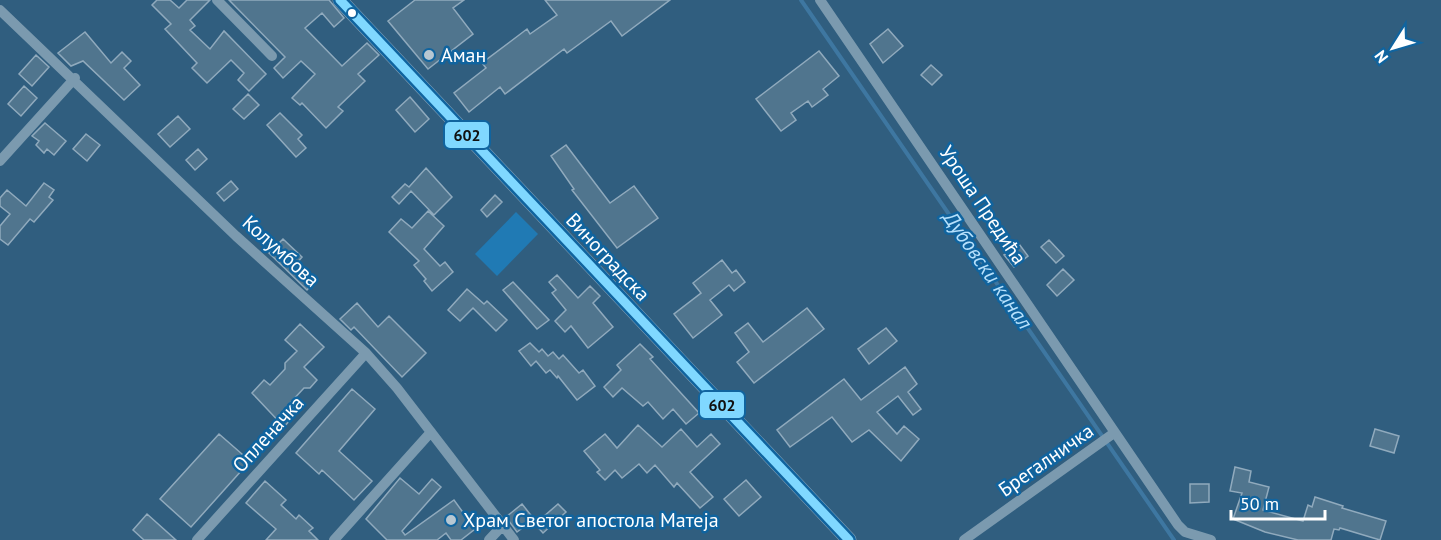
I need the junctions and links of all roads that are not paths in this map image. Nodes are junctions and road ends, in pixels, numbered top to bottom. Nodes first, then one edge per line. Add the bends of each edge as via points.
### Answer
1 (217, 0) edge
2 (340, 0) edge
3 (820, 0) edge
4 (0, 10) edge
5 (272, 56) dead end
6 (75, 78) junction
7 (0, 162) edge
8 (366, 353) junction
9 (431, 432) junction
10 (1112, 434) junction
11 (503, 525) junction
12 (841, 537) edge
13 (197, 540) edge
14 (334, 540) edge
15 (489, 540) edge
16 (514, 540) edge
17 (964, 540) edge
18 (1210, 540) edge

1 - 5 street
2 - 12 street, Виноградска
3 - 10 street, Уроша Предића via 956,196
4 - 6 street, Колумбова
6 - 7 street
6 - 8 street, Колумбова via 236,236
8 - 9 street, Колумбова
8 - 13 street, Опленачка
9 - 11 street, Колумбова
9 - 14 street
10 - 17 street, Брегалничка
10 - 18 street, Брегалничка via 1181,529
11 - 15 street
11 - 16 street, Колумбова

